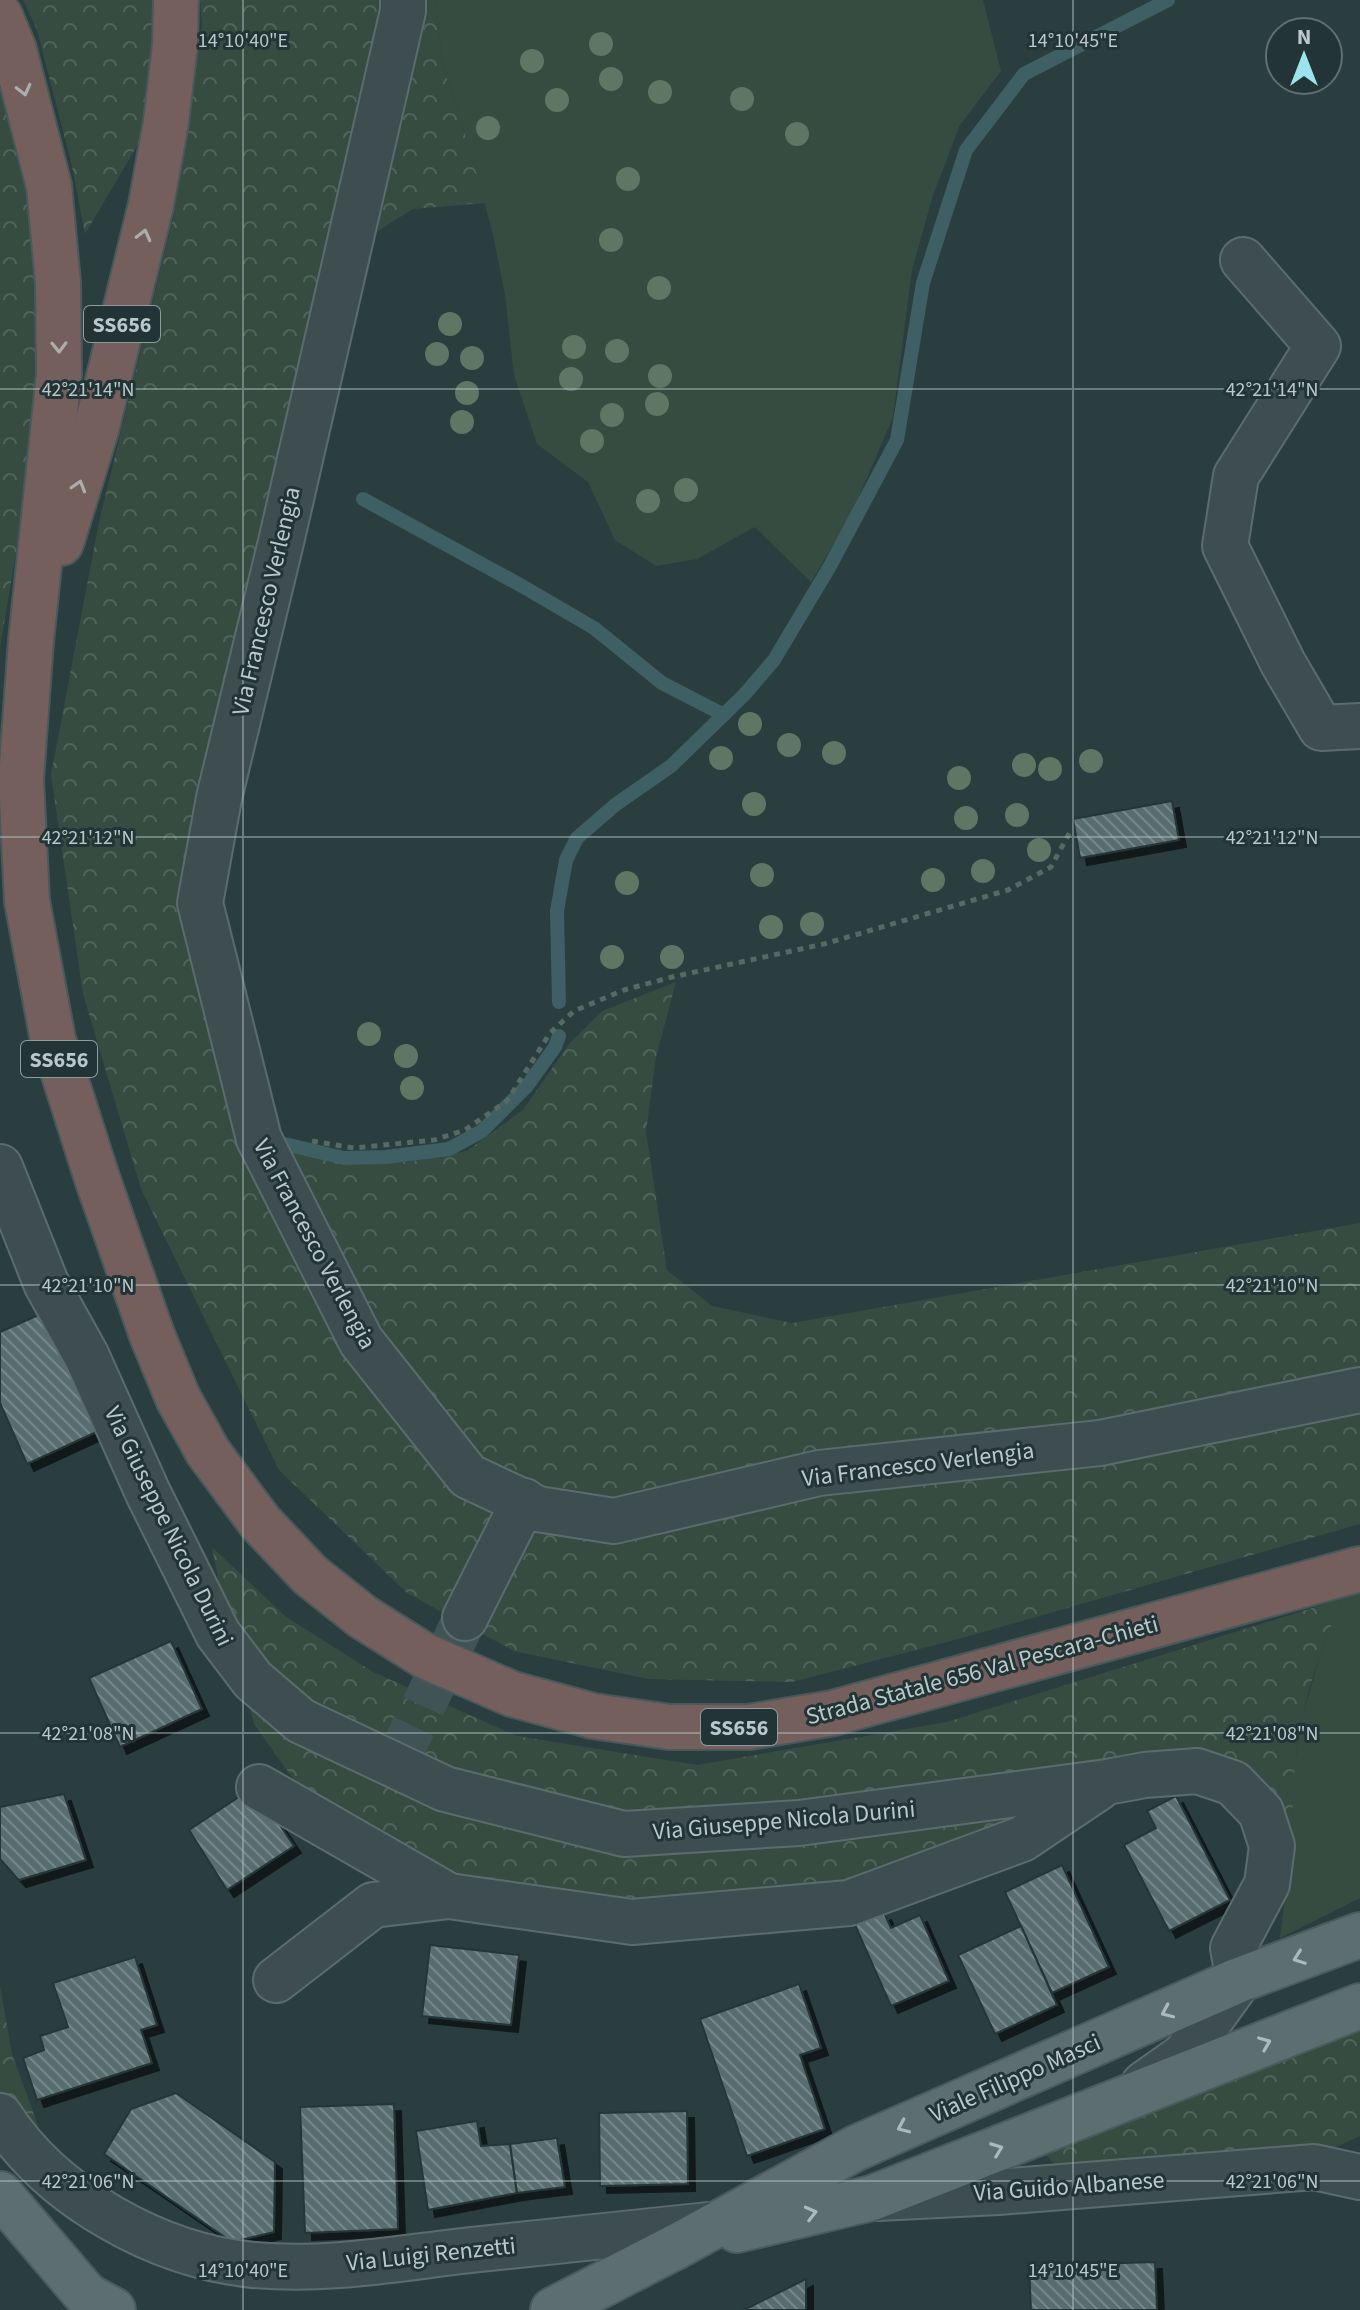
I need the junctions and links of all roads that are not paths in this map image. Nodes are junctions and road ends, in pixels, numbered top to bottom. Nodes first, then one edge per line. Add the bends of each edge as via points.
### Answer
1 (176, 0) edge
2 (403, 0) edge
3 (0, 16) edge
4 (1243, 260) dead end
5 (31, 641) junction
6 (1360, 726) edge
7 (0, 1167) edge
8 (1360, 1390) edge
9 (524, 1501) junction
10 (1355, 1569) edge
11 (465, 1618) tunnel mouth
12 (1107, 1782) junction
13 (259, 1787) dead end
14 (449, 1896) junction
15 (1360, 1935) edge
16 (276, 1980) dead end
17 (1239, 1980) junction
18 (1360, 2006) edge
19 (1123, 2100) junction
20 (0, 2116) edge
21 (1360, 2146) edge
22 (1314, 2167) junction
23 (1360, 2177) edge
24 (0, 2194) edge
25 (872, 2198) junction
26 (718, 2224) junction
27 (681, 2244) junction
28 (113, 2310) edge
29 (553, 2310) edge

5 -> 1 highway, Strada Statale 656 Val Pescara-Chieti / SS656 via 96,430 151,205 166,122
2 - 9 street, Via Francesco Verlengia via 219,798 200,903 256,1131 361,1341 468,1476
3 -> 5 highway, Strada Statale 656 Val Pescara-Chieti / SS656 via 14,50 49,186 58,283 59,374
4 - 6 street via 1318,346 1236,476 1225,546 1321,728
5 - 10 highway, Strada Statale 656 Val Pescara-Chieti / SS656 via 21,779 27,901 53,1040 97,1178 152,1335 208,1452 260,1522 310,1575 363,1617 425,1656 512,1694 593,1716 670,1727 749,1727 833,1713
7 - 12 street, Via Giuseppe Nicola Durini via 46,1283 87,1357 218,1634 253,1680 301,1721 445,1789 624,1834 799,1823
8 - 9 street, Via Francesco Verlengia via 1100,1443 819,1473 614,1521 538,1509
9 - 11 street
12 - 14 street, Via Giuseppe Nicola Durini via 1022,1839 849,1903 632,1922
12 - 17 street, Via Giuseppe Nicola Durini via 1197,1771 1233,1783 1261,1812 1272,1846 1267,1884 1233,1948
13 - 14 street, Via Giuseppe Nicola Durini
14 - 16 street via 373,1905
15 -> 17 main road, Viale Filippo Masci
17 - 19 street via 1185,2055
17 -> 26 main road, Viale Filippo Masci via 856,2148
19 -> 18 main road, Viale Filippo Masci
25 -> 19 main road, Viale Filippo Masci
20 - 26 street, Via Luigi Renzetti via 57,2179 123,2225 178,2248 252,2265 332,2265
21 - 22 street, Via Guido Albanese
22 - 23 street, Via Guido Albanese
22 - 25 street, Via Guido Albanese
24 - 28 main road via 87,2296
27 -> 25 main road, Viale Filippo Masci
26 - 27 main road, Viale Filippo Masci
27 - 29 main road, Viale Filippo Masci

